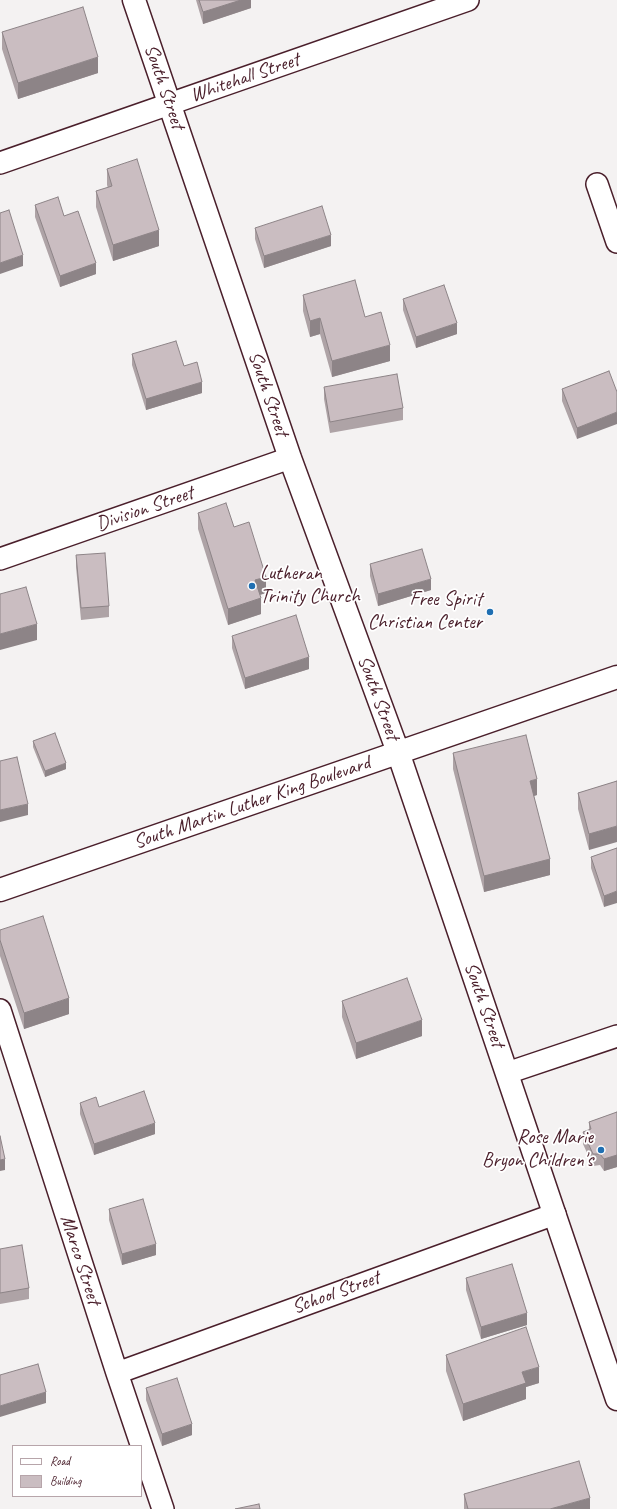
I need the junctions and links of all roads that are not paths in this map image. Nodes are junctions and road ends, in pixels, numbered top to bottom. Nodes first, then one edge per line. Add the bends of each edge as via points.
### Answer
1 (134, 0) edge
2 (468, 0) edge
3 (171, 104) junction
4 (0, 163) edge
5 (597, 184) dead end
6 (617, 242) edge
7 (290, 458) junction
8 (0, 560) edge
9 (617, 677) edge
10 (398, 752) junction
11 (0, 890) edge
12 (0, 1010) edge
13 (617, 1036) edge
14 (507, 1073) junction
15 (554, 1214) junction
16 (117, 1373) junction
17 (617, 1399) edge
18 (141, 1445) edge
19 (142, 1447) edge
20 (163, 1509) edge

1 - 3 street, South Street
2 - 3 street, Whitehall Street
3 - 4 street, Whitehall Street
3 - 7 street, South Street
5 - 6 street
7 - 8 street, Division Street
7 - 10 street, South Street
9 - 10 street, South Martin Luther King Boulevard
10 - 11 street, South Martin Luther King Boulevard
10 - 14 street, South Street
12 - 16 street, Marco Street
13 - 14 street
14 - 15 street, South Street
15 - 16 street, School Street
15 - 17 street, South Street
16 - 18 street, Marco Street
19 - 20 street, Marco Street

